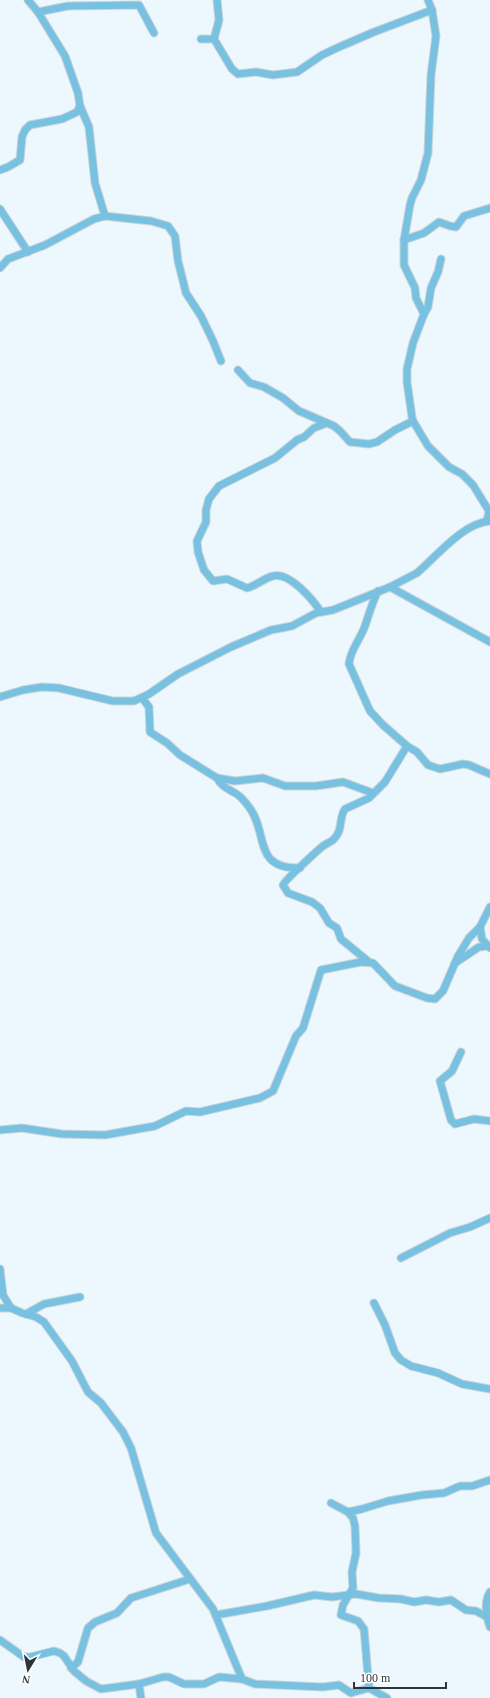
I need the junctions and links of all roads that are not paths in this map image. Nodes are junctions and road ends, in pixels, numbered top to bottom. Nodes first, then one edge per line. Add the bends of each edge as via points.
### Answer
1 (28, 0) edge
2 (217, 0) edge
3 (428, 0) edge
4 (138, 2) edge
5 (78, 3) edge
6 (106, 3) edge
7 (432, 10) junction
8 (38, 12) junction
9 (154, 33) dead end
10 (201, 39) dead end
11 (214, 39) junction
12 (80, 106) junction
13 (0, 170) edge
14 (490, 208) edge
15 (0, 209) edge
16 (105, 216) junction
17 (404, 240) junction
18 (28, 252) junction
19 (0, 259) edge
20 (8, 259) junction
21 (441, 260) dead end
22 (0, 268) edge
23 (424, 314) junction
24 (221, 361) dead end
25 (238, 370) dead end
26 (413, 421) junction
27 (327, 423) junction
28 (488, 521) edge
29 (390, 587) junction
30 (379, 591) junction
31 (321, 612) junction
32 (490, 642) edge
33 (0, 697) edge
34 (142, 698) junction
35 (407, 746) junction
36 (490, 774) edge
37 (217, 778) junction
38 (373, 793) junction
39 (300, 868) junction
40 (490, 907) edge
41 (480, 927) junction
42 (489, 947) edge
43 (369, 962) junction
44 (455, 963) junction
45 (461, 1052) dead end
46 (490, 1122) edge
47 (0, 1130) edge
48 (490, 1218) edge
49 (401, 1258) dead end
50 (0, 1269) edge
51 (80, 1297) dead end
52 (374, 1303) dead end
53 (0, 1308) edge
54 (11, 1308) junction
55 (26, 1314) junction
56 (490, 1389) edge
57 (490, 1480) edge
58 (331, 1503) dead end
59 (348, 1512) junction
60 (190, 1579) junction
61 (490, 1592) edge
62 (350, 1595) junction
63 (216, 1615) junction
64 (487, 1617) junction
65 (490, 1627) edge
66 (0, 1640) edge
67 (71, 1668) junction
68 (242, 1679) junction
69 (139, 1684) junction
70 (369, 1688) junction
71 (141, 1698) edge
72 (386, 1698) edge

1 - 8 street
2 - 11 street via 219,20
3 - 7 street
4 - 6 street
4 - 9 street
5 - 6 street
5 - 8 street
7 - 11 street via 322,55 297,72 284,74 238,74 232,69
7 - 17 street via 436,36 431,75 428,153 422,180 412,198
8 - 12 street via 65,56
10 - 11 street
12 - 13 street via 76,112 62,119 30,125 22,138 20,160
12 - 16 street via 90,127 95,183
14 - 17 street via 464,216 456,227 439,222 424,233
15 - 18 street
16 - 18 street
16 - 24 street via 151,221 168,226 172,230 186,293 201,316
17 - 23 street via 404,265
18 - 20 street
19 - 20 street
20 - 22 street
21 - 23 street
23 - 26 street via 407,369
25 - 27 street via 250,383 264,387 299,411
26 - 27 street via 381,440 369,444 350,442 340,431
26 - 28 street via 436,455 473,485 489,511
27 - 31 street via 314,428 275,458 219,486 207,505 206,522 197,541 202,565 213,580 227,579 247,588 270,576 278,575 291,581 313,600
28 - 29 street via 464,531 417,572
29 - 30 street
29 - 32 street
30 - 31 street
30 - 35 street via 372,602 365,627 351,654 349,664 370,711
31 - 34 street via 312,614 292,626 271,630 231,647 178,674
33 - 34 street via 42,687 59,688 113,701 126,702
34 - 37 street via 149,707 150,732 185,759
35 - 36 street via 436,769 463,764
35 - 38 street via 385,782
37 - 38 street via 235,781 263,778 285,786 316,786 343,782
37 - 39 street via 225,789 243,800 253,814 262,844 274,864 283,868
38 - 39 street via 369,798 345,809 339,833
39 - 43 street via 284,882 286,891 316,905 329,923 337,928 341,939
40 - 41 street
41 - 42 street via 482,939
41 - 44 street via 469,938
42 - 44 street via 479,947
43 - 44 street via 377,965 395,986 432,999 443,991
43 - 47 street via 321,970 303,1028 296,1036 273,1091 267,1096 200,1112 186,1111 154,1126 105,1135 62,1134 22,1128
45 - 46 street via 452,1071 440,1081 451,1120 455,1124 474,1119
48 - 49 street via 450,1233
50 - 54 street via 3,1295
51 - 55 street via 44,1304
52 - 56 street via 401,1360 462,1384
53 - 54 street
54 - 55 street
55 - 60 street via 41,1320 50,1329 72,1361 88,1392 101,1403 123,1432 131,1448 156,1533
57 - 59 street via 472,1486 460,1486 444,1493 388,1501
58 - 59 street
59 - 62 street via 355,1526 356,1558
60 - 63 street
60 - 67 street via 131,1598 117,1613 92,1624 88,1628 78,1662
61 - 64 street via 487,1600
62 - 63 street via 314,1595
62 - 64 street via 411,1602 451,1600 466,1610 476,1611
62 - 70 street via 343,1605 341,1616 358,1620 364,1630
63 - 68 street
64 - 65 street
66 - 67 street via 24,1657 54,1651 60,1653
67 - 69 street via 86,1682 101,1689
68 - 69 street via 219,1677 204,1684 184,1684 166,1677
68 - 70 street via 255,1684 323,1687 339,1685 351,1693
69 - 71 street
70 - 72 street

